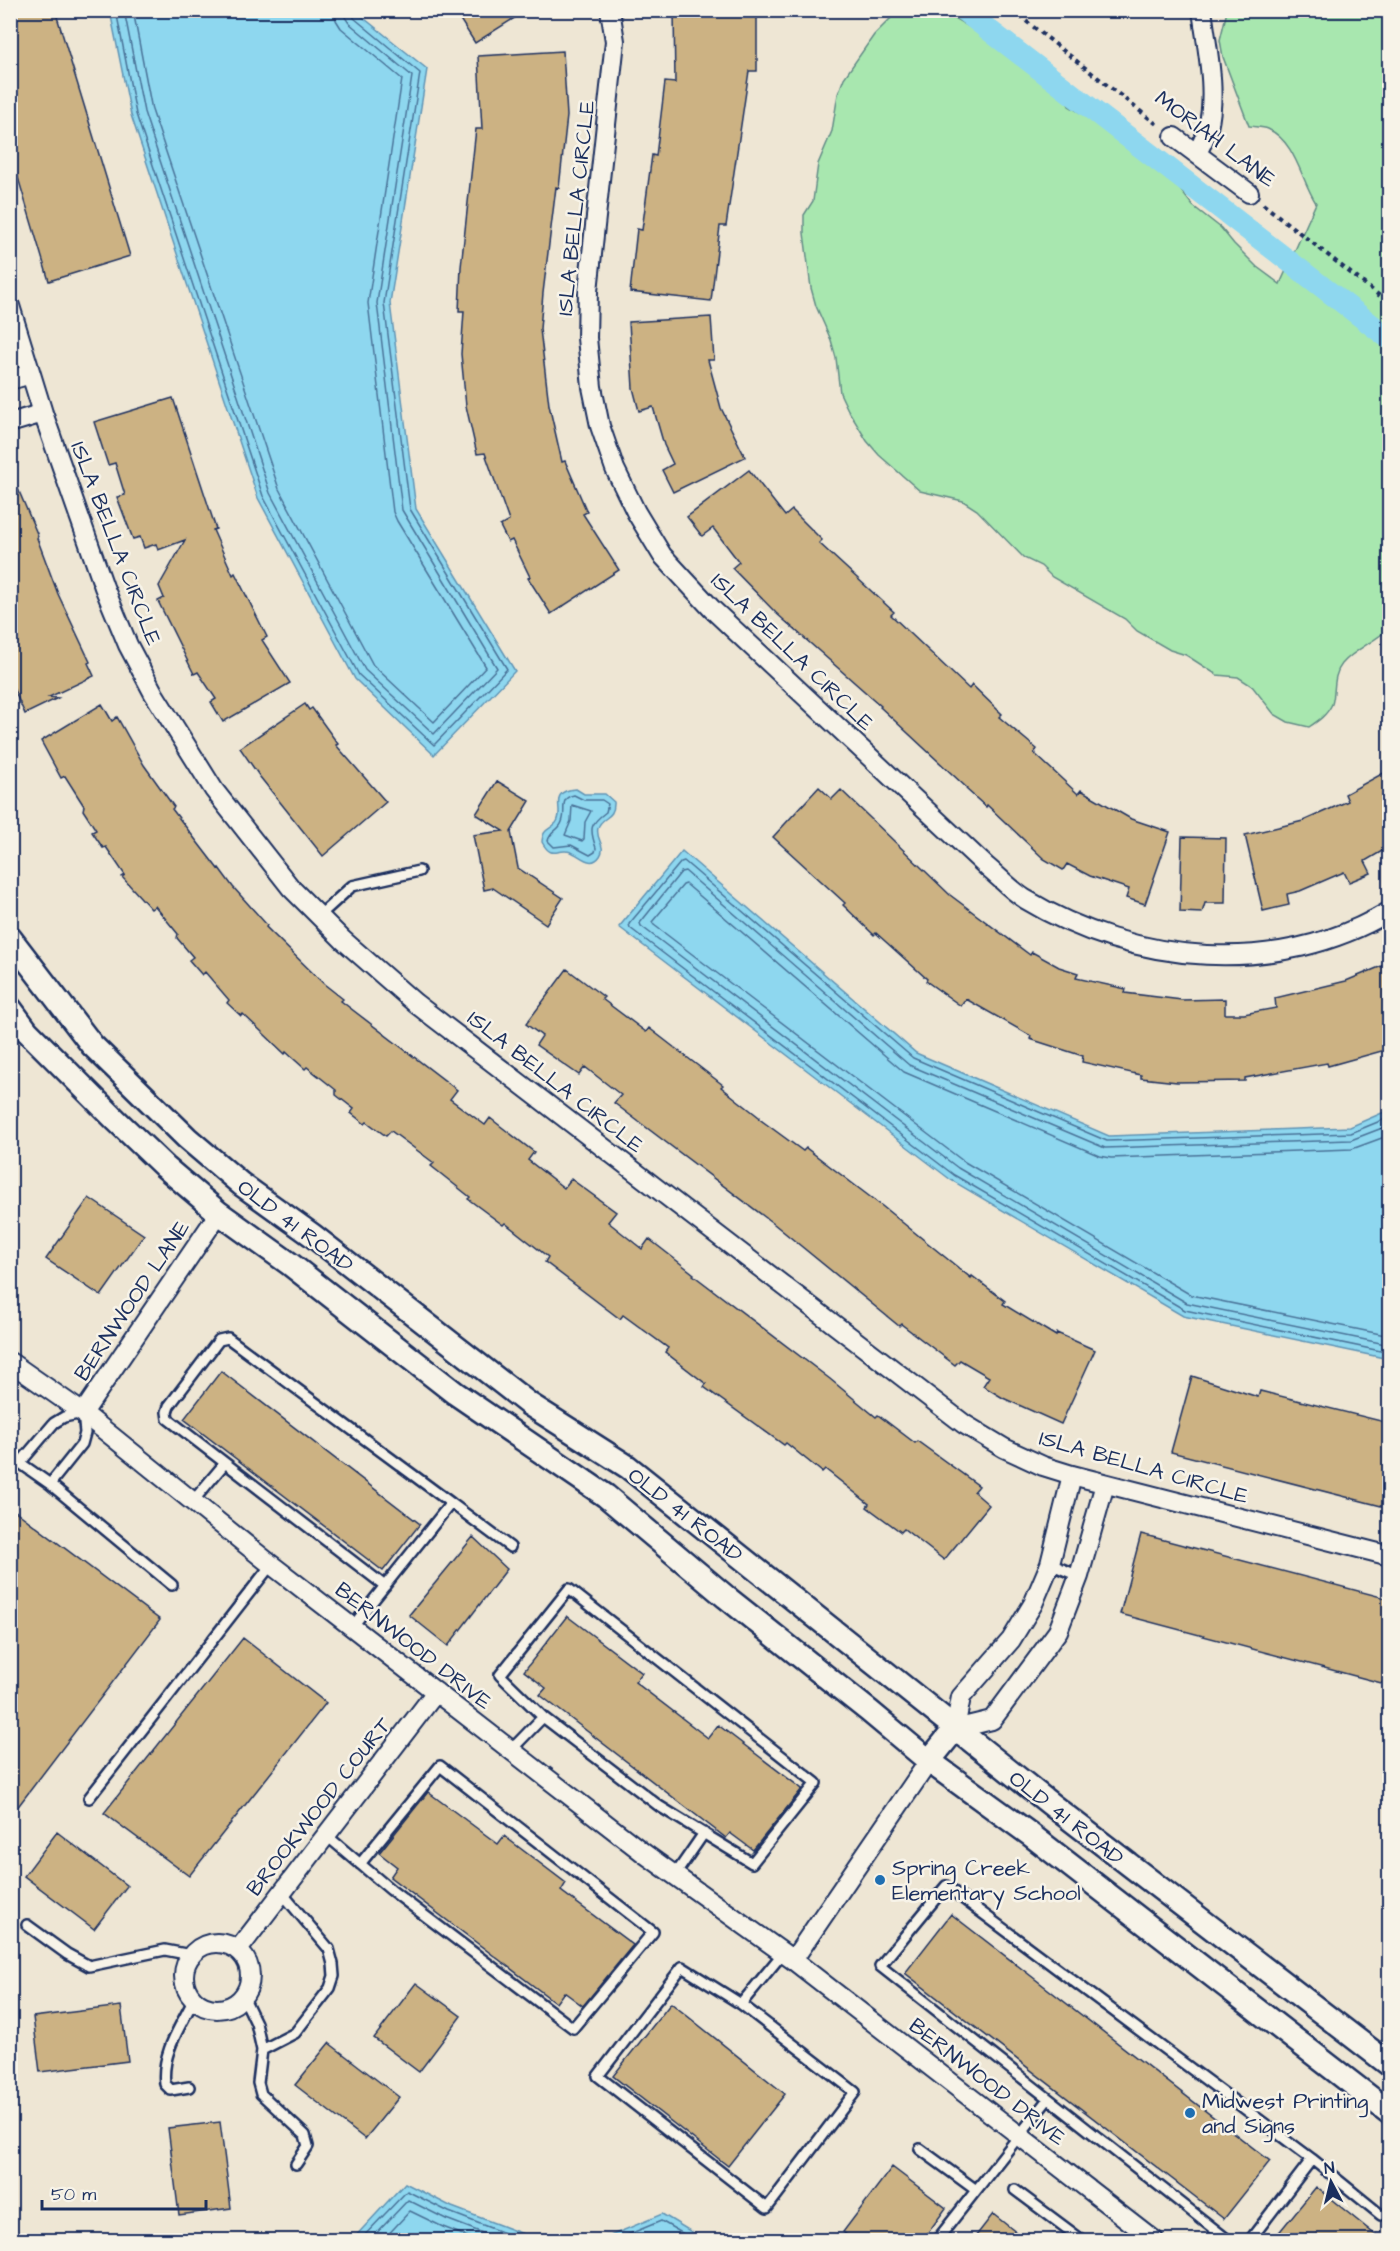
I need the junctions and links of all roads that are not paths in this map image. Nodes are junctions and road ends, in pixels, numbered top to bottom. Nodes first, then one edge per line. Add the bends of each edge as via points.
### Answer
1 (610, 10) edge
2 (1202, 10) edge
3 (1174, 137) road end
4 (1197, 154) junction
5 (1249, 193) road end
6 (10, 306) edge
7 (31, 374) junction
8 (10, 380) edge
9 (43, 413) junction
10 (10, 423) edge
11 (419, 871) dead end
12 (1389, 911) edge
13 (320, 916) junction
14 (10, 938) edge
15 (10, 1008) edge
16 (241, 1184) junction
17 (219, 1214) junction
18 (10, 1362) edge
19 (83, 1413) junction
20 (10, 1456) edge
21 (20, 1463) junction
22 (225, 1463) junction
23 (1072, 1475) junction
24 (50, 1484) junction
25 (1105, 1484) junction
26 (193, 1501) junction
27 (451, 1503) junction
28 (510, 1548) dead end
29 (1389, 1556) edge
30 (1050, 1564) junction
31 (271, 1565) junction
32 (1079, 1576) junction
33 (172, 1585) dead end
34 (385, 1586) junction
35 (352, 1627) junction
36 (436, 1692) junction
37 (543, 1717) junction
38 (955, 1729) junction
39 (511, 1750) junction
40 (929, 1761) junction
41 (89, 1797) dead end
42 (704, 1833) junction
43 (326, 1835) junction
44 (360, 1864) junction
45 (675, 1875) junction
46 (282, 1893) junction
47 (27, 1925) dead end
48 (238, 1950) junction
49 (191, 1955) junction
50 (788, 1957) junction
51 (243, 1996) junction
52 (193, 2001) junction
53 (741, 2004) junction
54 (262, 2050) junction
55 (1389, 2065) edge
56 (189, 2087) dead end
57 (1048, 2099) junction
58 (1389, 2113) edge
59 (1018, 2135) junction
60 (920, 2149) dead end
61 (1312, 2159) junction
62 (296, 2164) dead end
63 (976, 2190) junction
64 (1015, 2190) dead end
65 (1381, 2215) dead end
66 (937, 2241) edge
67 (1082, 2241) edge
68 (1154, 2241) edge
69 (1228, 2241) edge
70 (1250, 2241) edge

1 - 12 street, ISLA BELLA CIRCLE via 615,41 588,291 587,338 600,426 615,469 662,555 712,609 987,867 1023,897 1057,916 1094,933 1138,945 1225,956 1271,953 1314,944
2 - 4 street via 1211,107 1208,131
3 - 4 street, MORIAH LANE
4 - 5 street, MORIAH LANE
6 - 7 street, ISLA BELLA CIRCLE
7 - 8 street
7 - 9 street, ISLA BELLA CIRCLE
9 - 10 street
9 - 13 street, ISLA BELLA CIRCLE via 104,587 154,694 214,790 291,888
11 - 13 lane via 352,886
13 - 23 street, ISLA BELLA CIRCLE via 415,1003 964,1424 1004,1448
14 - 16 street, OLD 41 ROAD via 92,1045 187,1138
15 - 17 street, OLD 41 ROAD via 27,1031 116,1120
16 - 17 street
16 - 38 street, OLD 41 ROAD via 529,1404 628,1467
17 - 19 street, BERNWOOD LANE
17 - 40 street, OLD 41 ROAD via 290,1264 455,1393 606,1496
18 - 19 street, BERNWOOD DRIVE
19 - 21 lane via 54,1423
19 - 24 lane via 82,1444
19 - 26 street, BERNWOOD DRIVE
20 - 21 lane
21 - 24 lane
22 - 26 lane
22 - 27 lane via 168,1419 167,1412 219,1340 228,1338
22 - 34 lane
23 - 25 street, ISLA BELLA CIRCLE
23 - 30 street
24 - 33 lane
25 - 29 street, ISLA BELLA CIRCLE
25 - 32 street
26 - 31 street, BERNWOOD DRIVE
27 - 28 lane
27 - 34 lane
30 - 32 lane
30 - 38 street via 1033,1604 1011,1640 962,1697
31 - 35 street, BERNWOOD DRIVE
31 - 41 lane
32 - 38 street via 1058,1631 992,1720
34 - 35 lane
35 - 36 street, BERNWOOD DRIVE
36 - 39 street, BERNWOOD DRIVE
36 - 43 street, BROOKWOOD COURT
37 - 39 lane
37 - 42 lane via 659,1806
37 - 42 lane via 500,1675 568,1589 816,1783 752,1863
38 - 40 street
38 - 55 street, OLD 41 ROAD
39 - 45 street, BERNWOOD DRIVE
40 - 50 street
40 - 58 street, OLD 41 ROAD via 1031,1835
42 - 45 lane
43 - 44 lane
43 - 46 street, BROOKWOOD COURT
44 - 44 lane via 573,2028 653,1932 440,1766
45 - 50 street, BERNWOOD DRIVE
46 - 48 street, BROOKWOOD COURT
46 - 54 lane via 329,1949 333,1976 330,1988 295,2033
47 - 49 lane via 89,1966 165,1950
48 - 49 street via 216,1942
48 - 51 street via 250,1968 251,1980
49 - 52 street via 183,1980
50 - 53 lane
50 - 59 street, BERNWOOD DRIVE
51 - 52 street via 225,2009 210,2010
51 - 54 lane
52 - 56 lane via 163,2070 165,2084 171,2090
53 - 53 lane via 682,1967 598,2076 766,2208 855,2092
54 - 62 lane via 258,2083 261,2094 305,2134 308,2146
57 - 59 lane
57 - 61 lane via 880,1966 946,1886
57 - 69 lane
59 - 63 lane
59 - 68 street, BERNWOOD DRIVE
60 - 63 lane
61 - 65 lane
61 - 70 lane
63 - 66 lane
64 - 67 lane

